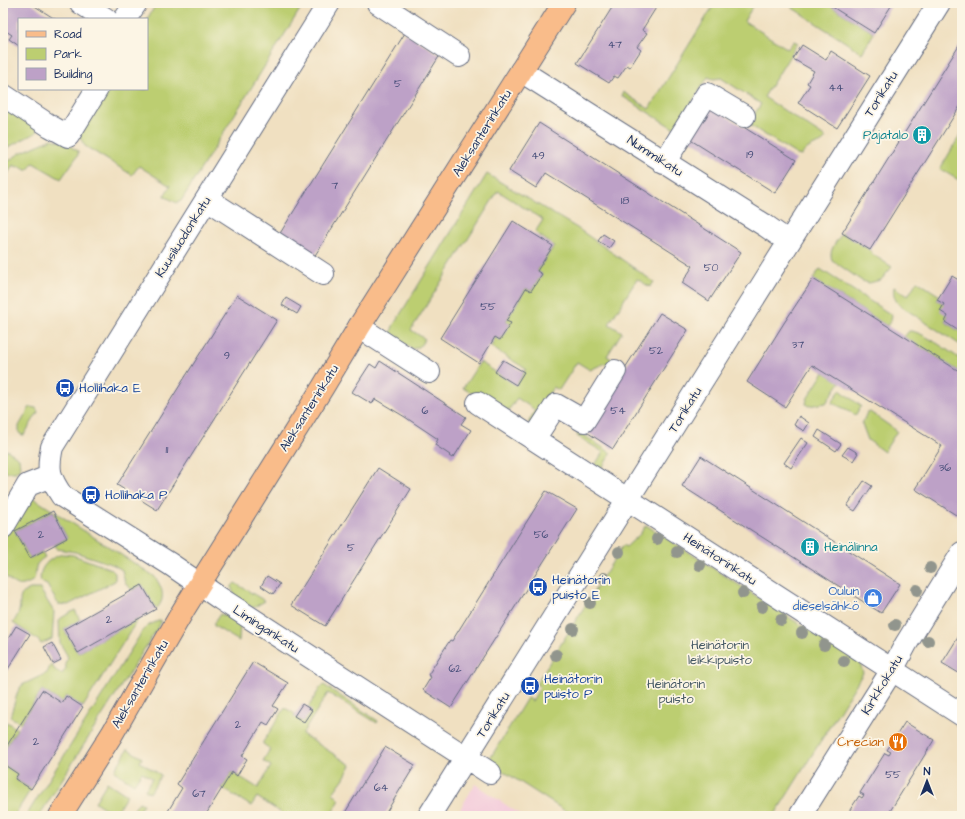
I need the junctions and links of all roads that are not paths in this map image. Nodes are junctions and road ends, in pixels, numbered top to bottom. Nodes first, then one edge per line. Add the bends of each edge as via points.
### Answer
1 (81, 3) edge
2 (136, 3) edge
3 (329, 3) edge
4 (378, 3) edge
5 (564, 3) edge
6 (940, 3) edge
7 (104, 18) edge
8 (127, 18) edge
9 (459, 56) dead end
10 (521, 71) junction
11 (96, 90) edge
12 (3, 96) edge
13 (744, 116) dead end
14 (664, 163) junction
15 (207, 199) junction
16 (789, 242) junction
17 (323, 274) dead end
18 (359, 327) junction
19 (615, 371) dead end
20 (429, 372) dead end
21 (478, 403) dead end
22 (534, 439) junction
23 (51, 476) junction
24 (629, 499) junction
25 (3, 527) edge
26 (962, 553) edge
27 (200, 585) junction
28 (892, 670) junction
29 (962, 716) edge
30 (466, 758) junction
31 (490, 773) dead end
32 (60, 816) edge
33 (429, 816) edge
34 (800, 816) edge

1 - 7 street
2 - 8 street
3 - 15 street, Kuusiluodonkatu
4 - 9 street
5 - 10 main road, Aleksanterinkatu
6 - 16 street, Torikatu
10 - 14 street, Nummikatu
10 - 18 main road, Aleksanterinkatu
11 - 12 street via 68,136
13 - 14 street via 707,94
14 - 16 street, Nummikatu
15 - 17 street
15 - 23 street, Kuusiluodonkatu via 52,447 49,462
16 - 24 street, Torikatu
18 - 20 street
18 - 27 main road, Aleksanterinkatu
19 - 22 street via 584,421 556,404
21 - 22 street, Heinätorinkatu
22 - 24 street, Heinätorinkatu
23 - 25 street via 28,486
23 - 27 street, Limingankatu via 62,496
24 - 28 street, Heinätorinkatu
24 - 30 street, Torikatu
26 - 28 street, Kirkkokatu
27 - 30 street, Limingankatu
27 - 32 main road, Aleksanterinkatu
28 - 29 street, Heinätorinkatu
28 - 34 street, Kirkkokatu
30 - 31 street, Limingankatu
30 - 33 street, Torikatu

